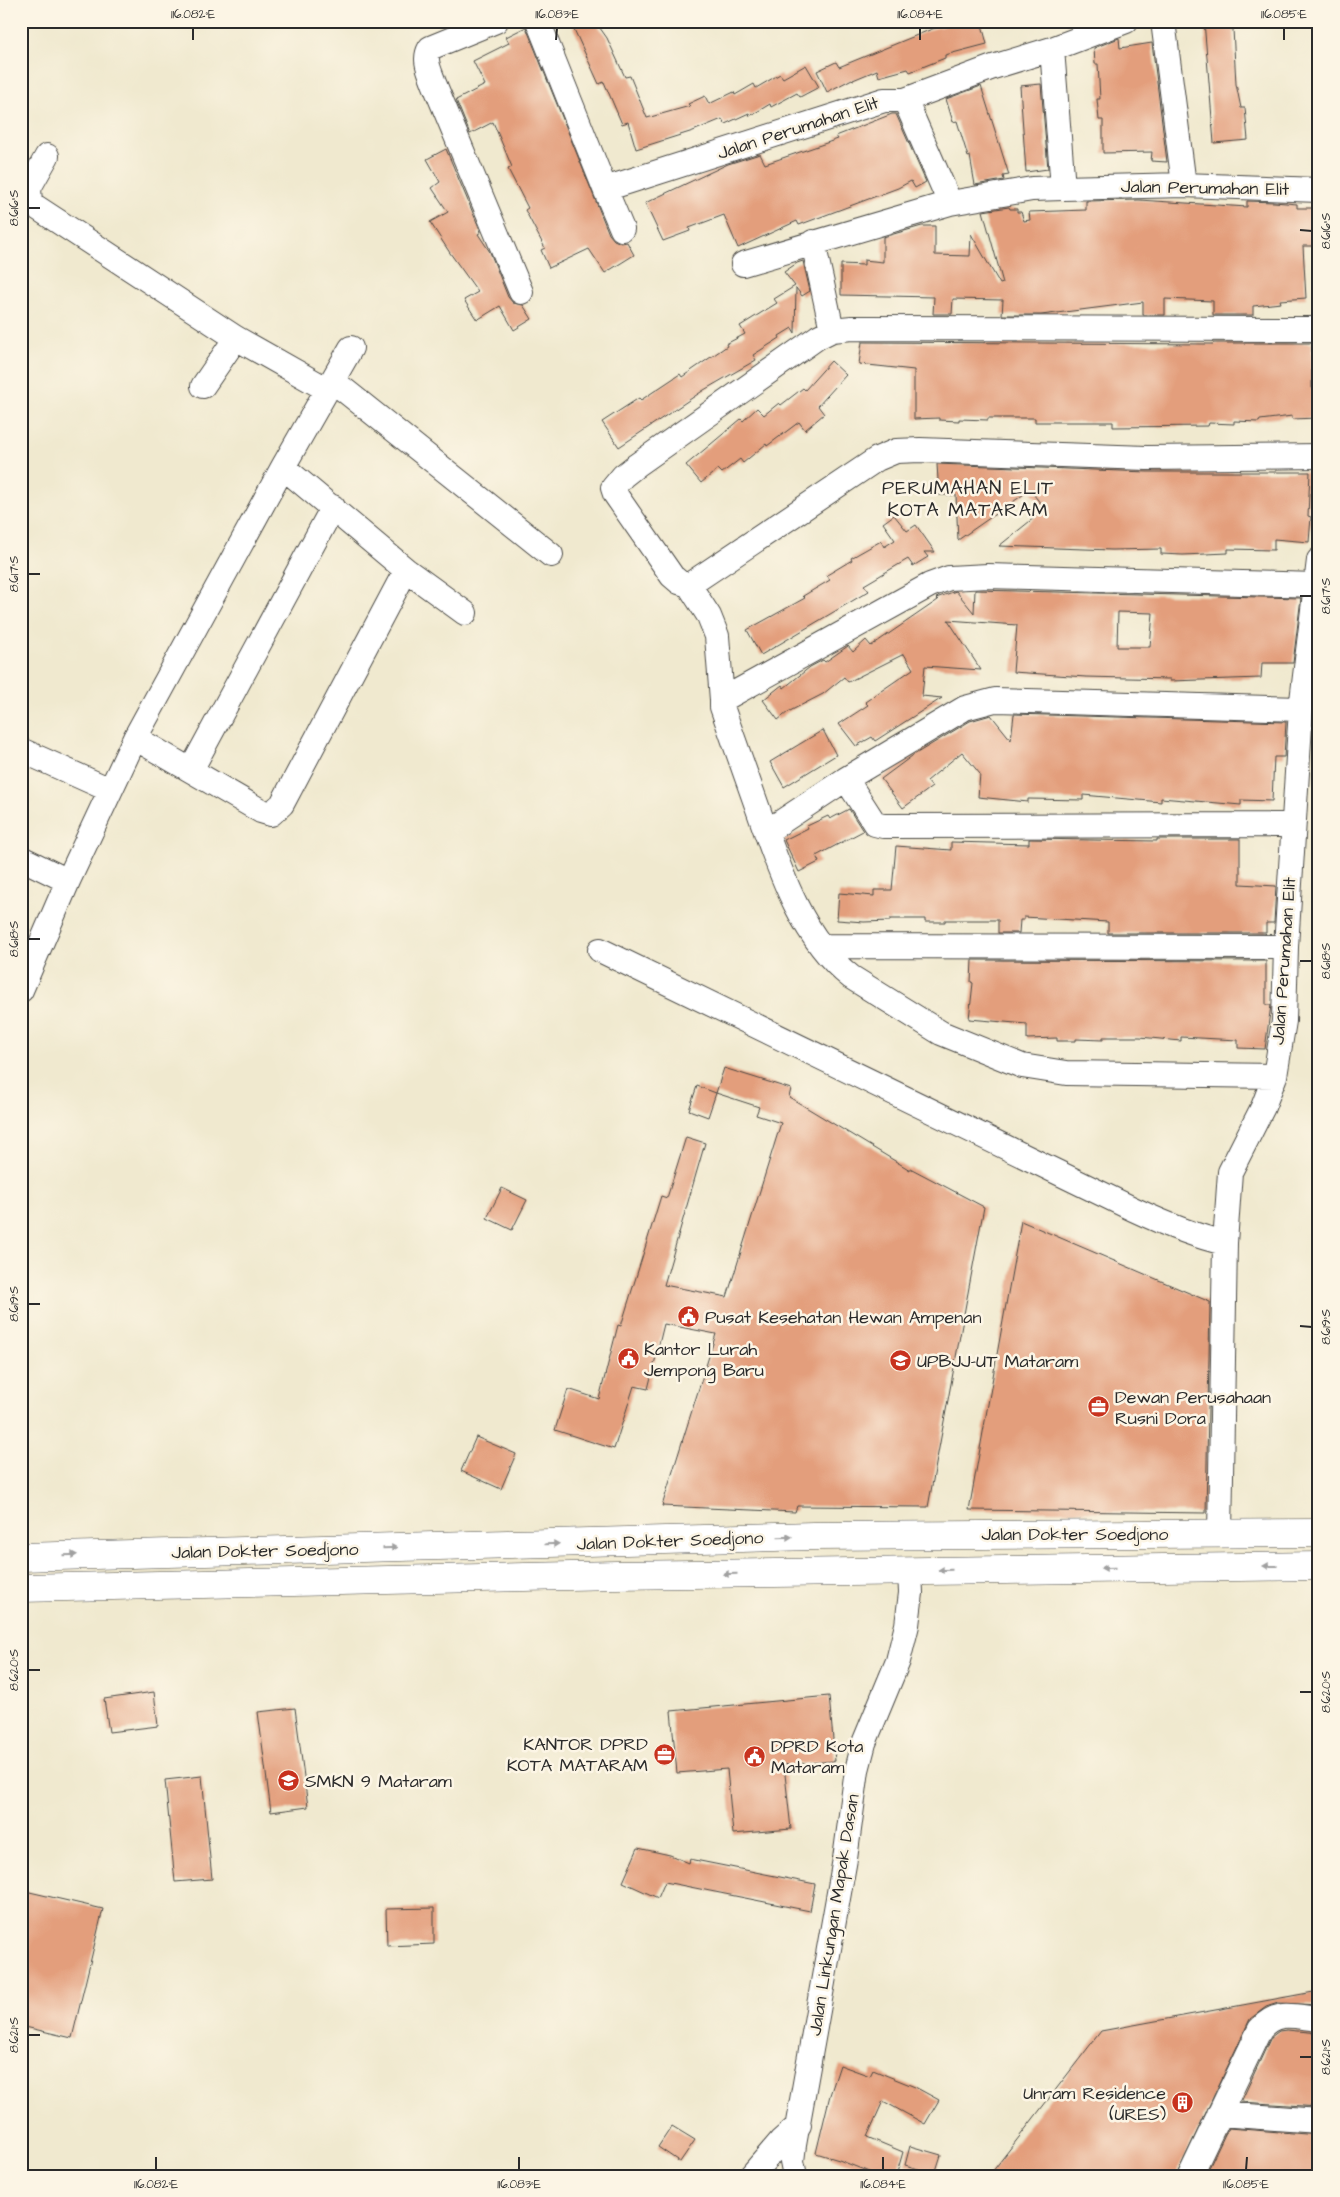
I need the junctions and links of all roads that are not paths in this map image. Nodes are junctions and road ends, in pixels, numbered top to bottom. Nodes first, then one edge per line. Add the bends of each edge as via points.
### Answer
1 (496, 21) edge
2 (538, 21) edge
3 (1126, 21) edge
4 (1163, 21) edge
5 (1052, 48) junction
6 (905, 100) junction
7 (48, 156) dead end
8 (1184, 185) junction
9 (1063, 188) junction
10 (605, 189) junction
11 (1319, 190) edge
12 (950, 203) junction
13 (622, 229) dead end
14 (813, 242) junction
15 (743, 264) dead end
16 (521, 292) dead end
17 (1319, 329) edge
18 (832, 330) junction
19 (236, 338) junction
20 (351, 348) dead end
21 (330, 385) junction
22 (203, 386) dead end
23 (1319, 456) edge
24 (283, 467) junction
25 (333, 507) junction
26 (551, 555) dead end
27 (1319, 560) edge
28 (406, 570) junction
29 (1317, 585) junction
30 (689, 586) junction
31 (464, 613) dead end
32 (722, 700) junction
33 (1301, 709) junction
34 (135, 738) junction
35 (21, 750) edge
36 (191, 770) junction
37 (846, 779) junction
38 (110, 790) junction
39 (1293, 826) junction
40 (766, 832) junction
41 (21, 858) edge
42 (68, 881) junction
43 (820, 946) junction
44 (1286, 947) junction
45 (600, 950) dead end
46 (21, 990) edge
47 (1275, 1076) junction
48 (1226, 1243) junction
49 (1319, 1533) edge
50 (1220, 1534) junction
51 (21, 1556) edge
52 (1319, 1566) edge
53 (910, 1571) junction
54 (21, 1588) edge
55 (1319, 2019) edge
56 (1219, 2114) junction
57 (1319, 2121) edge
58 (798, 2125) junction
59 (750, 2176) edge
60 (795, 2176) edge
61 (1190, 2176) edge

1 - 16 street via 430,48 427,60
2 - 10 street
3 - 5 street, Jalan Perumahan Elit
4 - 8 street
5 - 6 street, Jalan Perumahan Elit
5 - 9 street
6 - 10 street, Jalan Perumahan Elit via 884,100
6 - 12 street
7 - 19 street via 29,188 30,203
8 - 9 street, Jalan Perumahan Elit
8 - 11 street, Jalan Perumahan Elit
9 - 12 street, Jalan Perumahan Elit via 1032,189
10 - 13 street
12 - 14 street, Jalan Perumahan Elit
14 - 15 street, Jalan Perumahan Elit
14 - 18 street
17 - 18 street
18 - 30 street via 637,466 613,488 672,576
19 - 21 street
19 - 22 street
20 - 21 street
21 - 24 street
21 - 26 street
23 - 30 street via 1147,458 896,451 877,459
24 - 25 street
24 - 34 street
25 - 28 street
25 - 36 street
27 - 29 street, Jalan Perumahan Elit
28 - 31 street
28 - 36 street via 277,810 270,814 261,811
29 - 32 street via 988,576 949,578 930,584
29 - 33 street, Jalan Perumahan Elit
30 - 32 street via 709,616 717,636
32 - 40 street
33 - 37 street via 995,700 965,708
33 - 39 street, Jalan Perumahan Elit
34 - 36 street
34 - 38 street
35 - 38 street
37 - 39 street via 875,824 883,826
37 - 40 street
38 - 42 street
39 - 44 street, Jalan Perumahan Elit
40 - 43 street via 783,878
41 - 42 street
42 - 46 street
43 - 44 street
43 - 47 street via 851,977 941,1033 1022,1066 1066,1073
44 - 47 street, Jalan Perumahan Elit via 1284,1021
45 - 48 street via 1133,1209 1170,1226
47 - 48 street, Jalan Perumahan Elit via 1230,1172
48 - 50 street, Jalan Perumahan Elit
49 - 50 highway, Jalan Dokter Soedjono
51 -> 50 highway, Jalan Dokter Soedjono via 832,1536
52 -> 53 highway, Jalan Dokter Soedjono
53 -> 54 highway, Jalan Dokter Soedjono
53 - 58 street, Jalan Linkungan Mapak Dasan via 911,1593 898,1661 864,1743 857,1770 845,1858
55 - 56 street via 1278,2016 1268,2019 1260,2029
56 - 57 street
56 - 61 street
58 - 59 street
58 - 60 street, Jalan Linkungan Mapak Dasan via 792,2161

